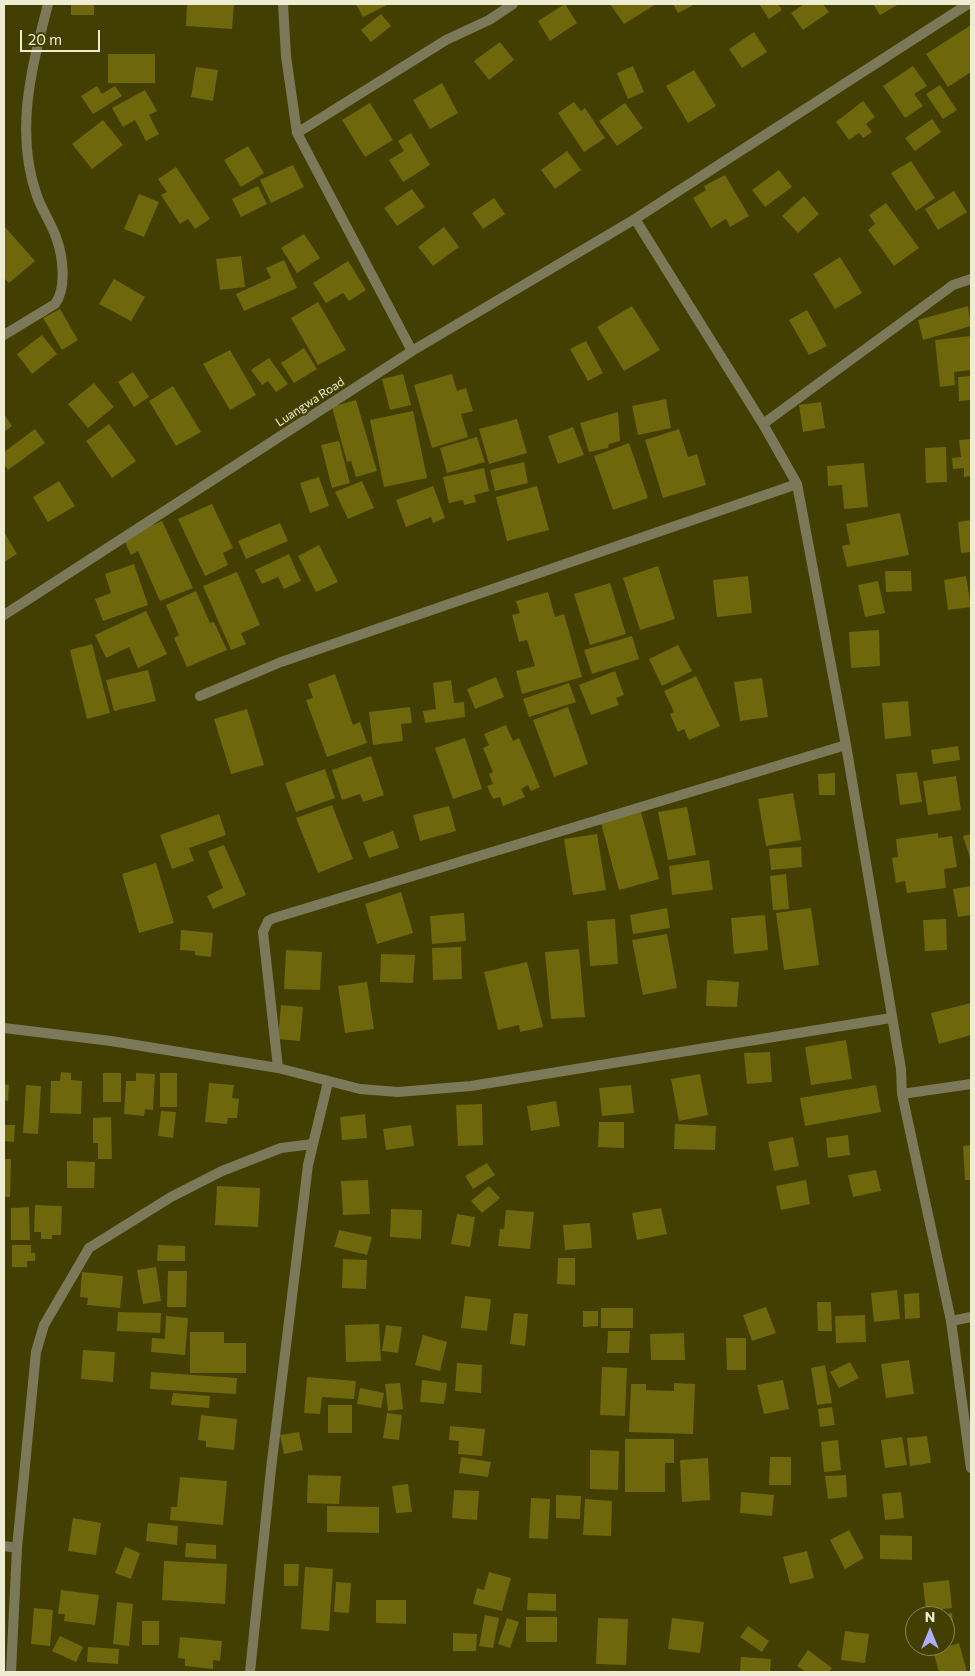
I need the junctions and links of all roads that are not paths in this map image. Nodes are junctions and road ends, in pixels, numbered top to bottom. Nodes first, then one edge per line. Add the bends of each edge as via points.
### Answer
1 (48, 4) edge
2 (283, 4) edge
3 (513, 4) edge
4 (968, 4) edge
5 (297, 133) junction
6 (635, 219) junction
7 (971, 279) edge
8 (4, 335) edge
9 (412, 351) junction
10 (763, 424) junction
11 (796, 484) junction
12 (4, 614) edge
13 (200, 696) dead end
14 (846, 745) junction
15 (892, 1018) junction
16 (4, 1028) edge
17 (278, 1068) junction
18 (328, 1082) junction
19 (971, 1084) edge
20 (902, 1094) junction
21 (313, 1144) junction
22 (971, 1317) edge
23 (951, 1321) junction
24 (971, 1468) edge
25 (4, 1546) edge
26 (17, 1548) junction
27 (11, 1672) edge
28 (250, 1672) edge

1 - 8 street via 28,98 24,142 37,195 59,246 62,280 55,304
2 - 5 street via 286,56
3 - 5 street via 490,20 446,40
4 - 6 street, Luangwa Road
5 - 9 street
6 - 9 street, Luangwa Road
6 - 10 street
7 - 10 street via 953,284
9 - 12 street, Luangwa Road
10 - 11 street
11 - 13 street via 281,662
11 - 14 street
14 - 15 street
14 - 17 street via 268,921 263,932
15 - 18 street via 471,1086 398,1092
15 - 20 street
16 - 17 street via 111,1041
17 - 18 street
18 - 21 street
19 - 20 street
20 - 23 street
21 - 26 street via 281,1148 222,1172 170,1197 89,1248 44,1325 36,1352
21 - 28 street via 271,1469
22 - 23 street
23 - 24 street
25 - 26 street
26 - 27 street

